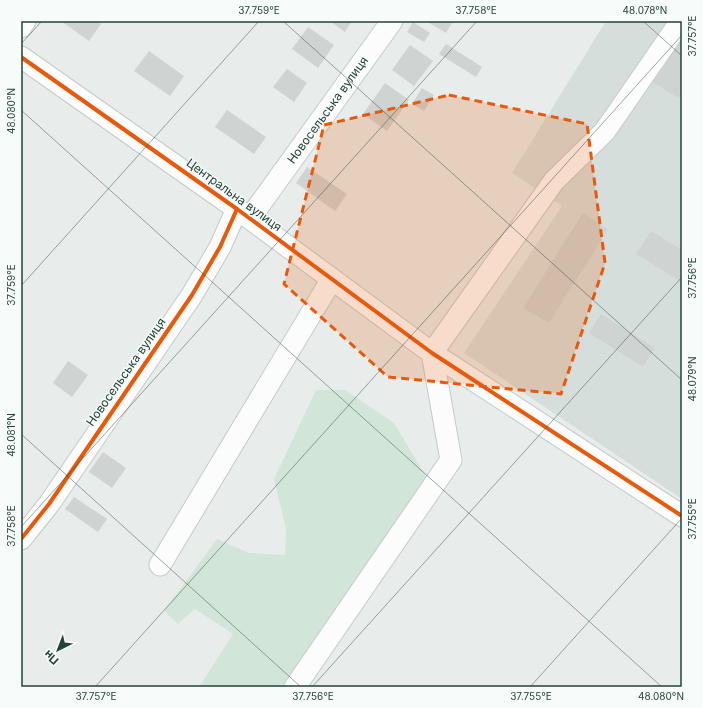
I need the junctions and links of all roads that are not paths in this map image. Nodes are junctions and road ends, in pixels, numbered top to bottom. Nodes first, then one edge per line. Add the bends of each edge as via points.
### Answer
1 (25, 21) edge
2 (392, 21) edge
3 (680, 21) edge
4 (21, 27) edge
5 (21, 57) edge
6 (243, 213) junction
7 (332, 279) junction
8 (432, 352) junction
9 (682, 516) edge
10 (21, 539) edge
11 (160, 565) dead end
12 (295, 687) edge

1 - 4 street
2 - 6 street, Новосельська вулиця
3 - 8 street via 605,131 554,182
5 - 6 street, Центральна вулиця
6 - 7 street, Центральна вулиця
6 - 10 street, Новосельська вулиця via 192,296 49,504
7 - 8 street, Центральна вулиця
7 - 11 street
8 - 9 street, Центральна вулиця
8 - 12 street via 451,460

